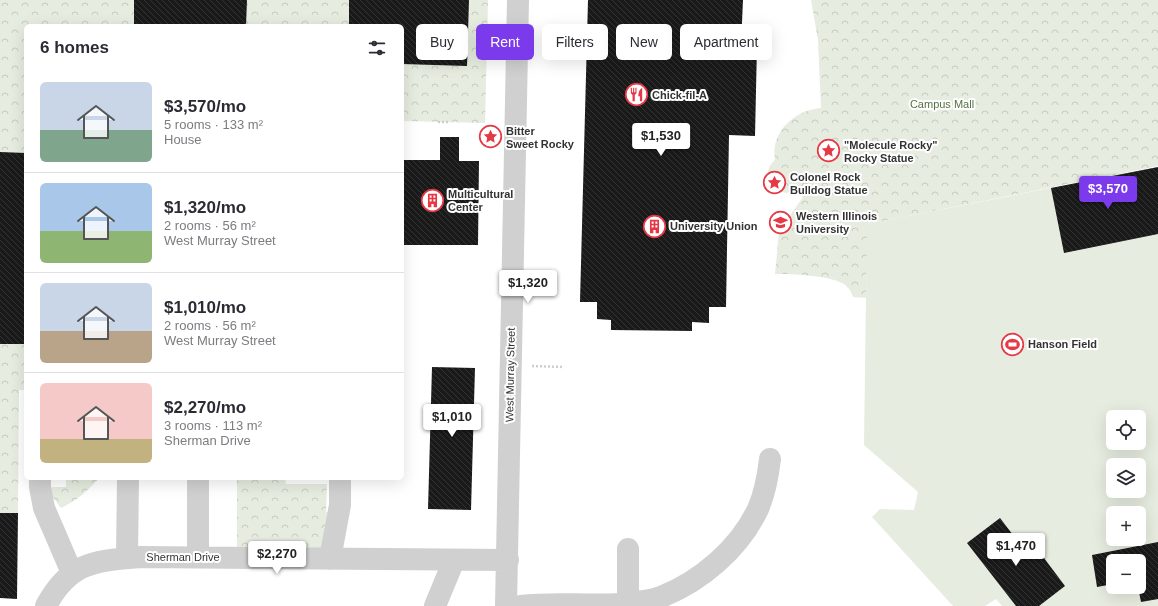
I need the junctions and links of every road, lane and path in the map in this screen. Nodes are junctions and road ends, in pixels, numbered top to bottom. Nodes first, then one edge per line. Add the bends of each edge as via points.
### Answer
1 (518, 0) edge
2 (438, 122) dead end
3 (450, 122) dead end
4 (526, 366) dead end
5 (564, 367) dead end
6 (770, 459) dead end
7 (40, 480) edge
8 (128, 480) edge
9 (198, 480) edge
10 (340, 480) edge
11 (628, 549) dead end
12 (198, 557) junction
13 (127, 558) junction
14 (330, 558) junction
15 (454, 560) junction
16 (508, 560) junction
17 (72, 573) junction
18 (628, 603) junction
19 (46, 606) edge
20 (436, 606) edge
21 (506, 606) edge
22 (521, 606) edge

1 - 16 street, West Murray Street
2 - 3 path
4 - 5 path
6 - 18 street via 767,482 758,509 735,544 703,575 660,598
7 - 17 street via 44,508
8 - 13 street
9 - 12 street
10 - 14 street via 340,504
11 - 18 street
12 - 13 street, Sherman Drive
12 - 14 street, Sherman Drive
13 - 17 street, Sherman Drive via 92,563
14 - 15 street, Sherman Drive
15 - 16 street, Sherman Drive
15 - 20 street
16 - 21 street, West Murray Street
17 - 19 street, Sherman Drive
18 - 22 street

